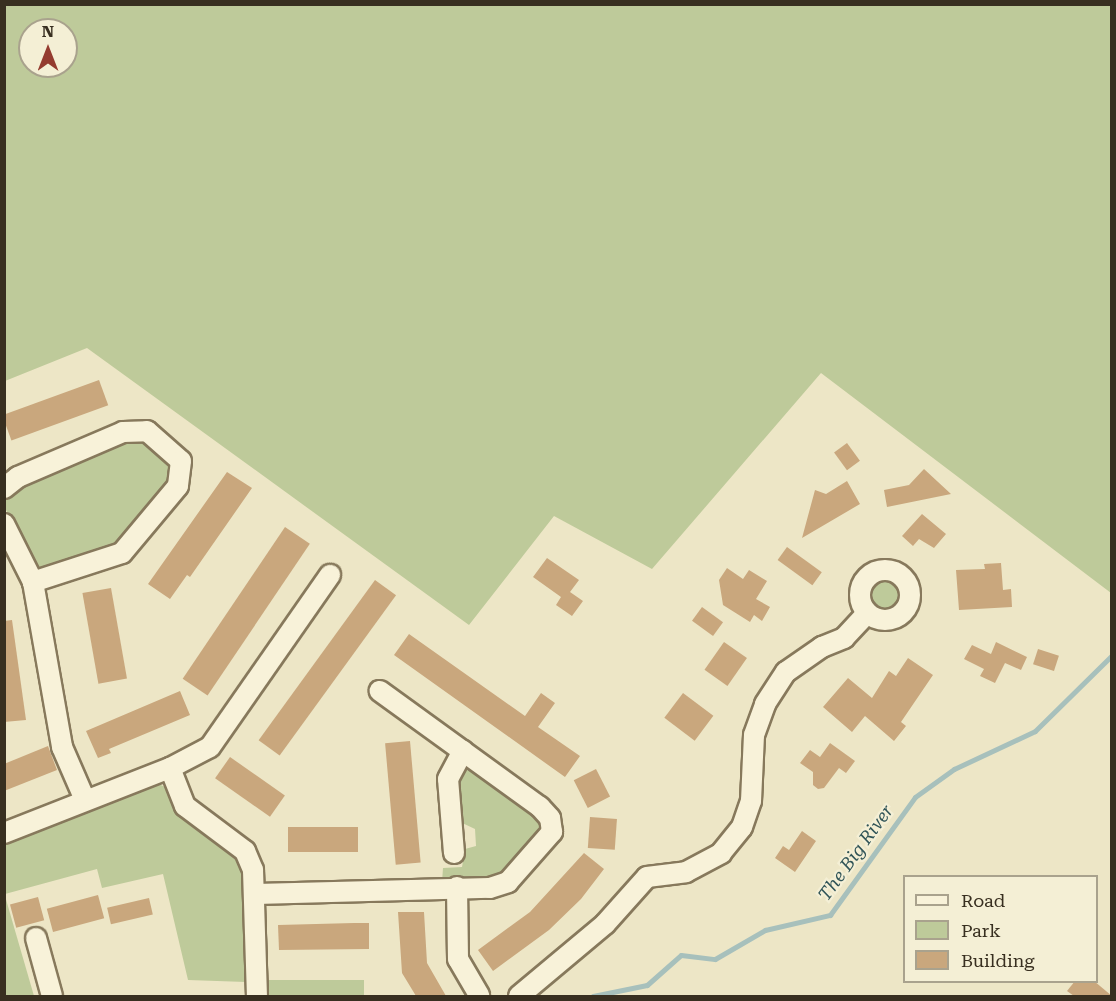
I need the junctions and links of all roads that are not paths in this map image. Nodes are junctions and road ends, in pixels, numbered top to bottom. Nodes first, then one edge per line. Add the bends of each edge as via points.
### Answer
1 (4, 488) edge
2 (4, 524) edge
3 (330, 575) dead end
4 (33, 582) junction
5 (867, 613) dead end
6 (380, 691) dead end
7 (463, 752) junction
8 (170, 768) junction
9 (85, 800) junction
10 (4, 833) edge
11 (454, 853) dead end
12 (457, 887) junction
13 (256, 894) junction
14 (36, 938) dead end
15 (479, 995) edge
16 (52, 996) edge
17 (258, 996) edge
18 (519, 996) edge

1 - 4 street via 18,477 123,432 147,431 181,461 178,486 122,553
2 - 4 street
3 - 8 street via 210,747
4 - 9 street via 63,747
5 - 18 street via 844,638 822,647 786,672 765,704 754,735 751,801 742,827 721,853 686,872 647,877 605,924
6 - 7 street
7 - 11 street via 448,779
7 - 12 street via 540,807 550,818 552,832 508,882 490,888
8 - 9 street
8 - 13 street via 185,806 245,851
9 - 10 street
12 - 13 street
12 - 15 street via 458,959
13 - 17 street
14 - 16 street

